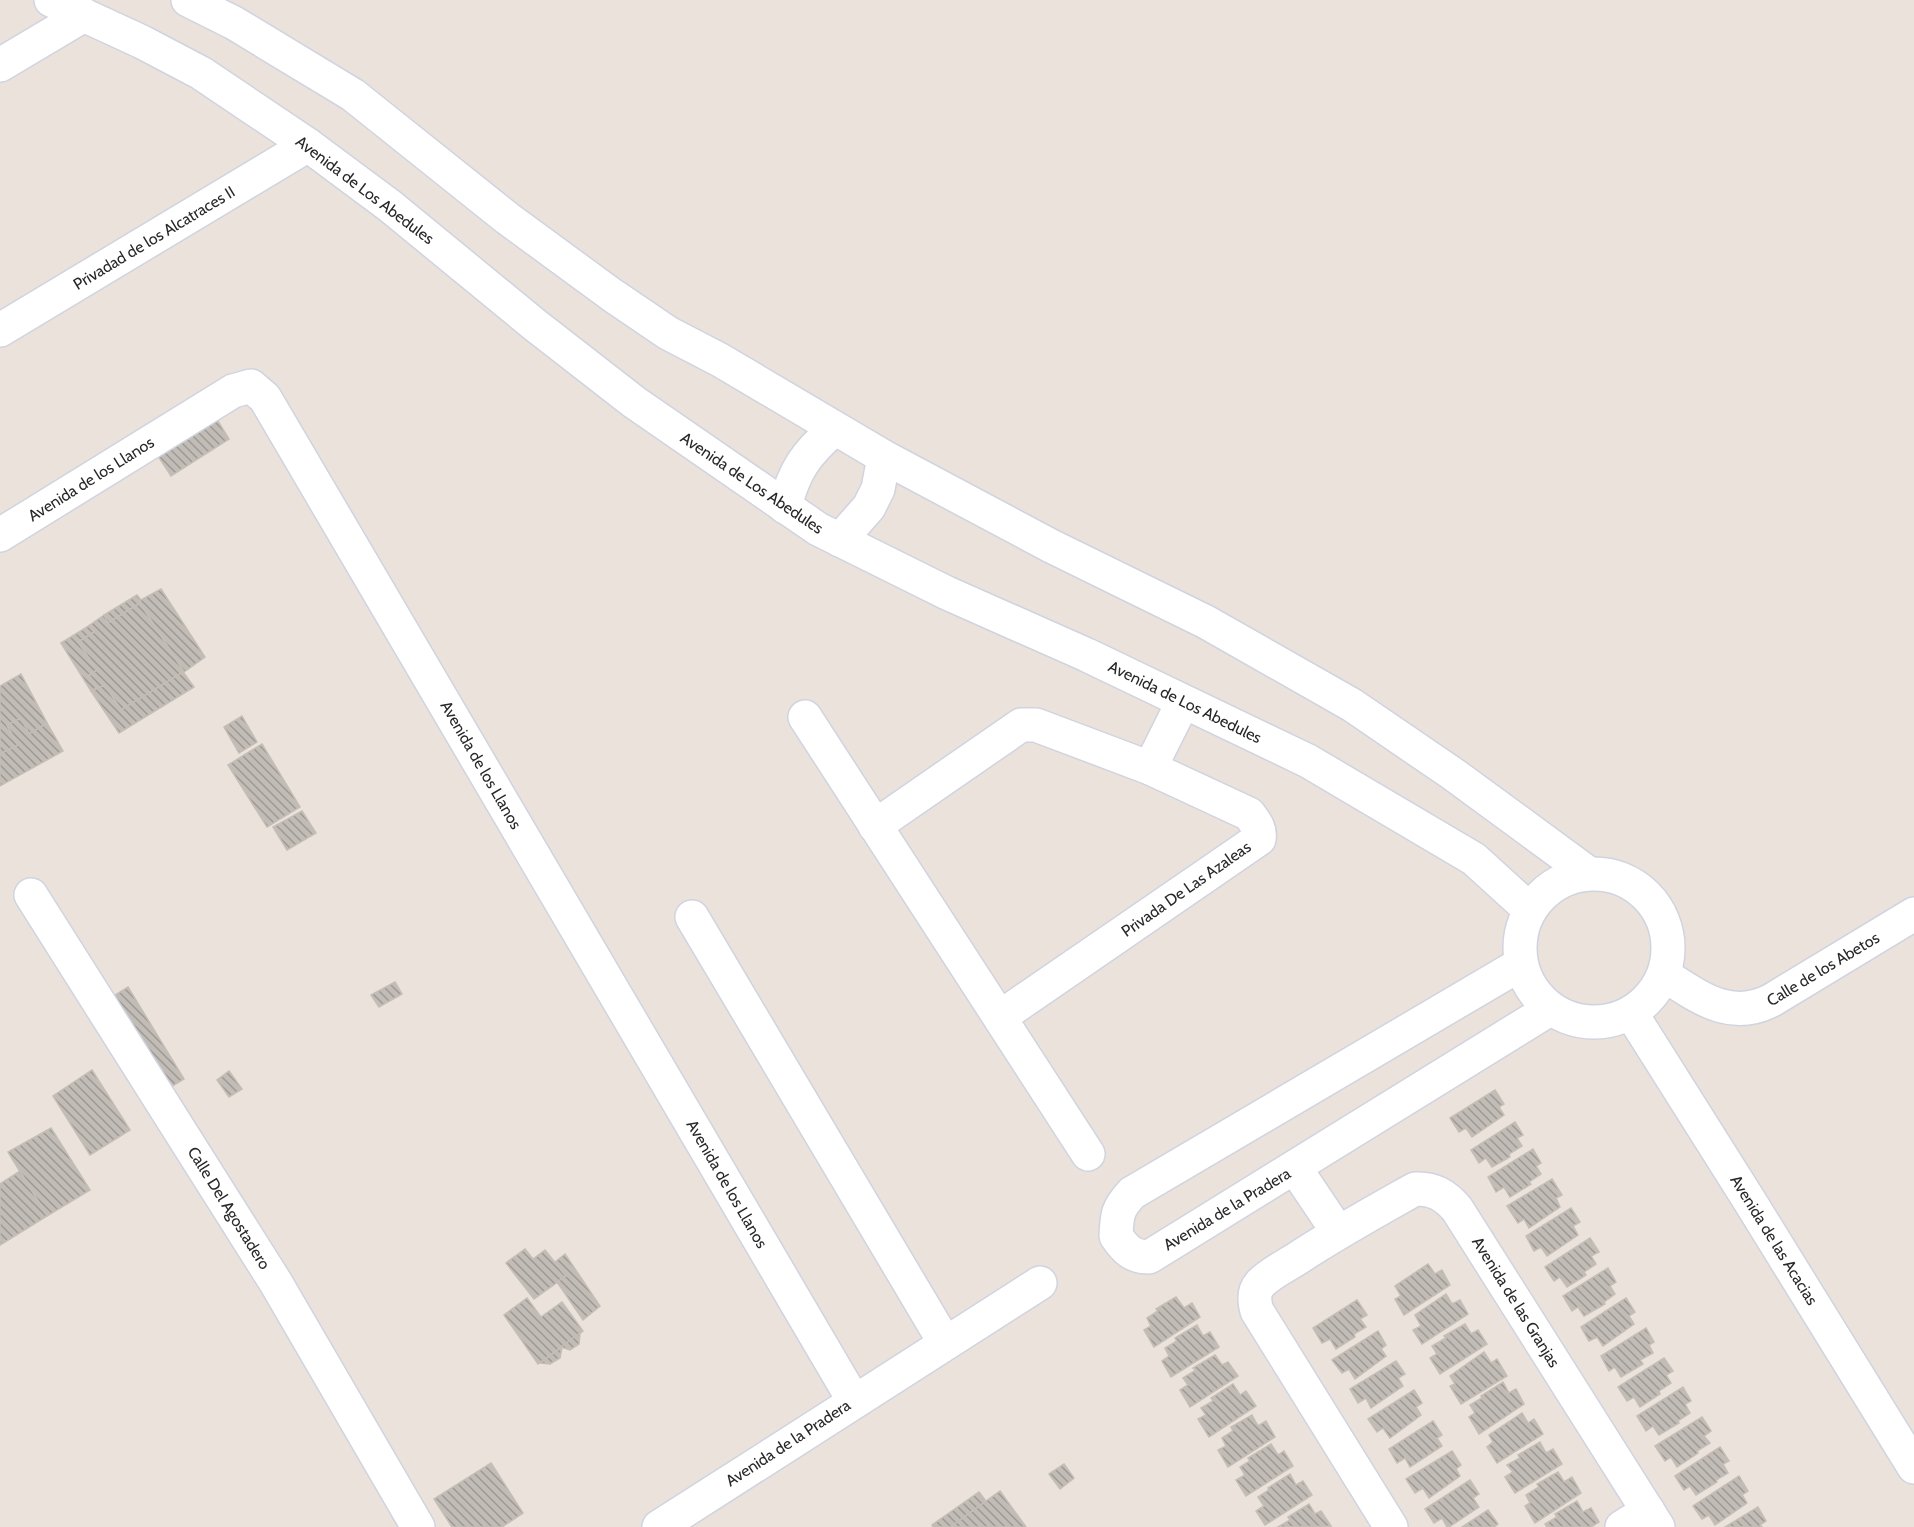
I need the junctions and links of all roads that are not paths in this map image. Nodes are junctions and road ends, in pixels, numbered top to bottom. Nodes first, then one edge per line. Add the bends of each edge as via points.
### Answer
1 (51, 0) edge
2 (188, 0) edge
3 (84, 15) junction
4 (0, 65) edge
5 (308, 145) junction
6 (0, 330) edge
7 (834, 429) junction
8 (884, 457) junction
9 (785, 507) junction
10 (0, 536) edge
11 (840, 540) junction
12 (1183, 702) junction
13 (805, 717) dead end
14 (1150, 768) junction
15 (875, 826) junction
16 (1588, 873) junction
17 (31, 895) dead end
18 (1530, 910) junction
19 (1914, 914) edge
20 (692, 917) dead end
21 (1521, 964) junction
22 (1664, 975) junction
23 (1550, 1009) junction
24 (1631, 1013) junction
25 (1000, 1017) junction
26 (1088, 1154) dead end
27 (1295, 1168) junction
28 (1338, 1232) junction
29 (1040, 1283) dead end
30 (945, 1343) junction
31 (854, 1401) junction
32 (1914, 1467) edge
33 (1643, 1522) edge
34 (418, 1527) edge
35 (659, 1527) edge
36 (1391, 1527) edge

1 - 3 street, Avenida de Los Abedules
2 - 7 street via 234,23 353,95 507,218 612,295 668,333
3 - 4 street
3 - 5 street, Avenida de Los Abedules via 201,73
5 - 6 street, Privadad de los Alcatraces II
5 - 9 street, Avenida de Los Abedules via 634,402
7 - 8 street
7 - 9 street via 800,465
8 - 11 street via 878,489 869,507
8 - 16 street via 1051,546 1206,622 1352,705
9 - 11 street, Avenida de Los Abedules
10 - 31 street, Avenida de los Llanos via 232,392 251,386 265,398
11 - 12 street, Avenida de Los Abedules
12 - 14 street
12 - 18 street, Avenida de Los Abedules via 1308,761 1474,859
13 - 15 street
14 - 15 street, Privada De Las Azaleas via 1036,724 1021,725
14 - 25 street, Privada De Las Azaleas via 1249,814 1257,825 1259,839
15 - 25 street
16 - 18 street via 1565,879 1545,892
16 - 22 street via 1629,883 1660,913 1667,933
17 - 34 street, Calle Del Agostadero via 276,1283
18 - 21 street via 1520,936
19 - 22 street, Calle de los Abetos via 1772,1000 1748,1010 1700,998
20 - 30 street
21 - 23 street via 1531,989
21 - 27 street, Avenida de la Pradera via 1132,1193 1121,1205 1116,1236 1126,1251 1149,1257
22 - 24 street via 1651,997
23 - 24 street via 1589,1023 1611,1022
23 - 27 street, Avenida de la Pradera
24 - 32 street, Avenida de las Acacias
25 - 26 street
27 - 28 street
28 - 33 street, Avenida de las Granjas via 1415,1189 1426,1189 1448,1199
28 - 36 street, Avenida de las Granjas via 1259,1285 1254,1300 1257,1311
29 - 30 street, Avenida de la Pradera
30 - 31 street, Avenida de la Pradera
31 - 35 street, Avenida de la Pradera

